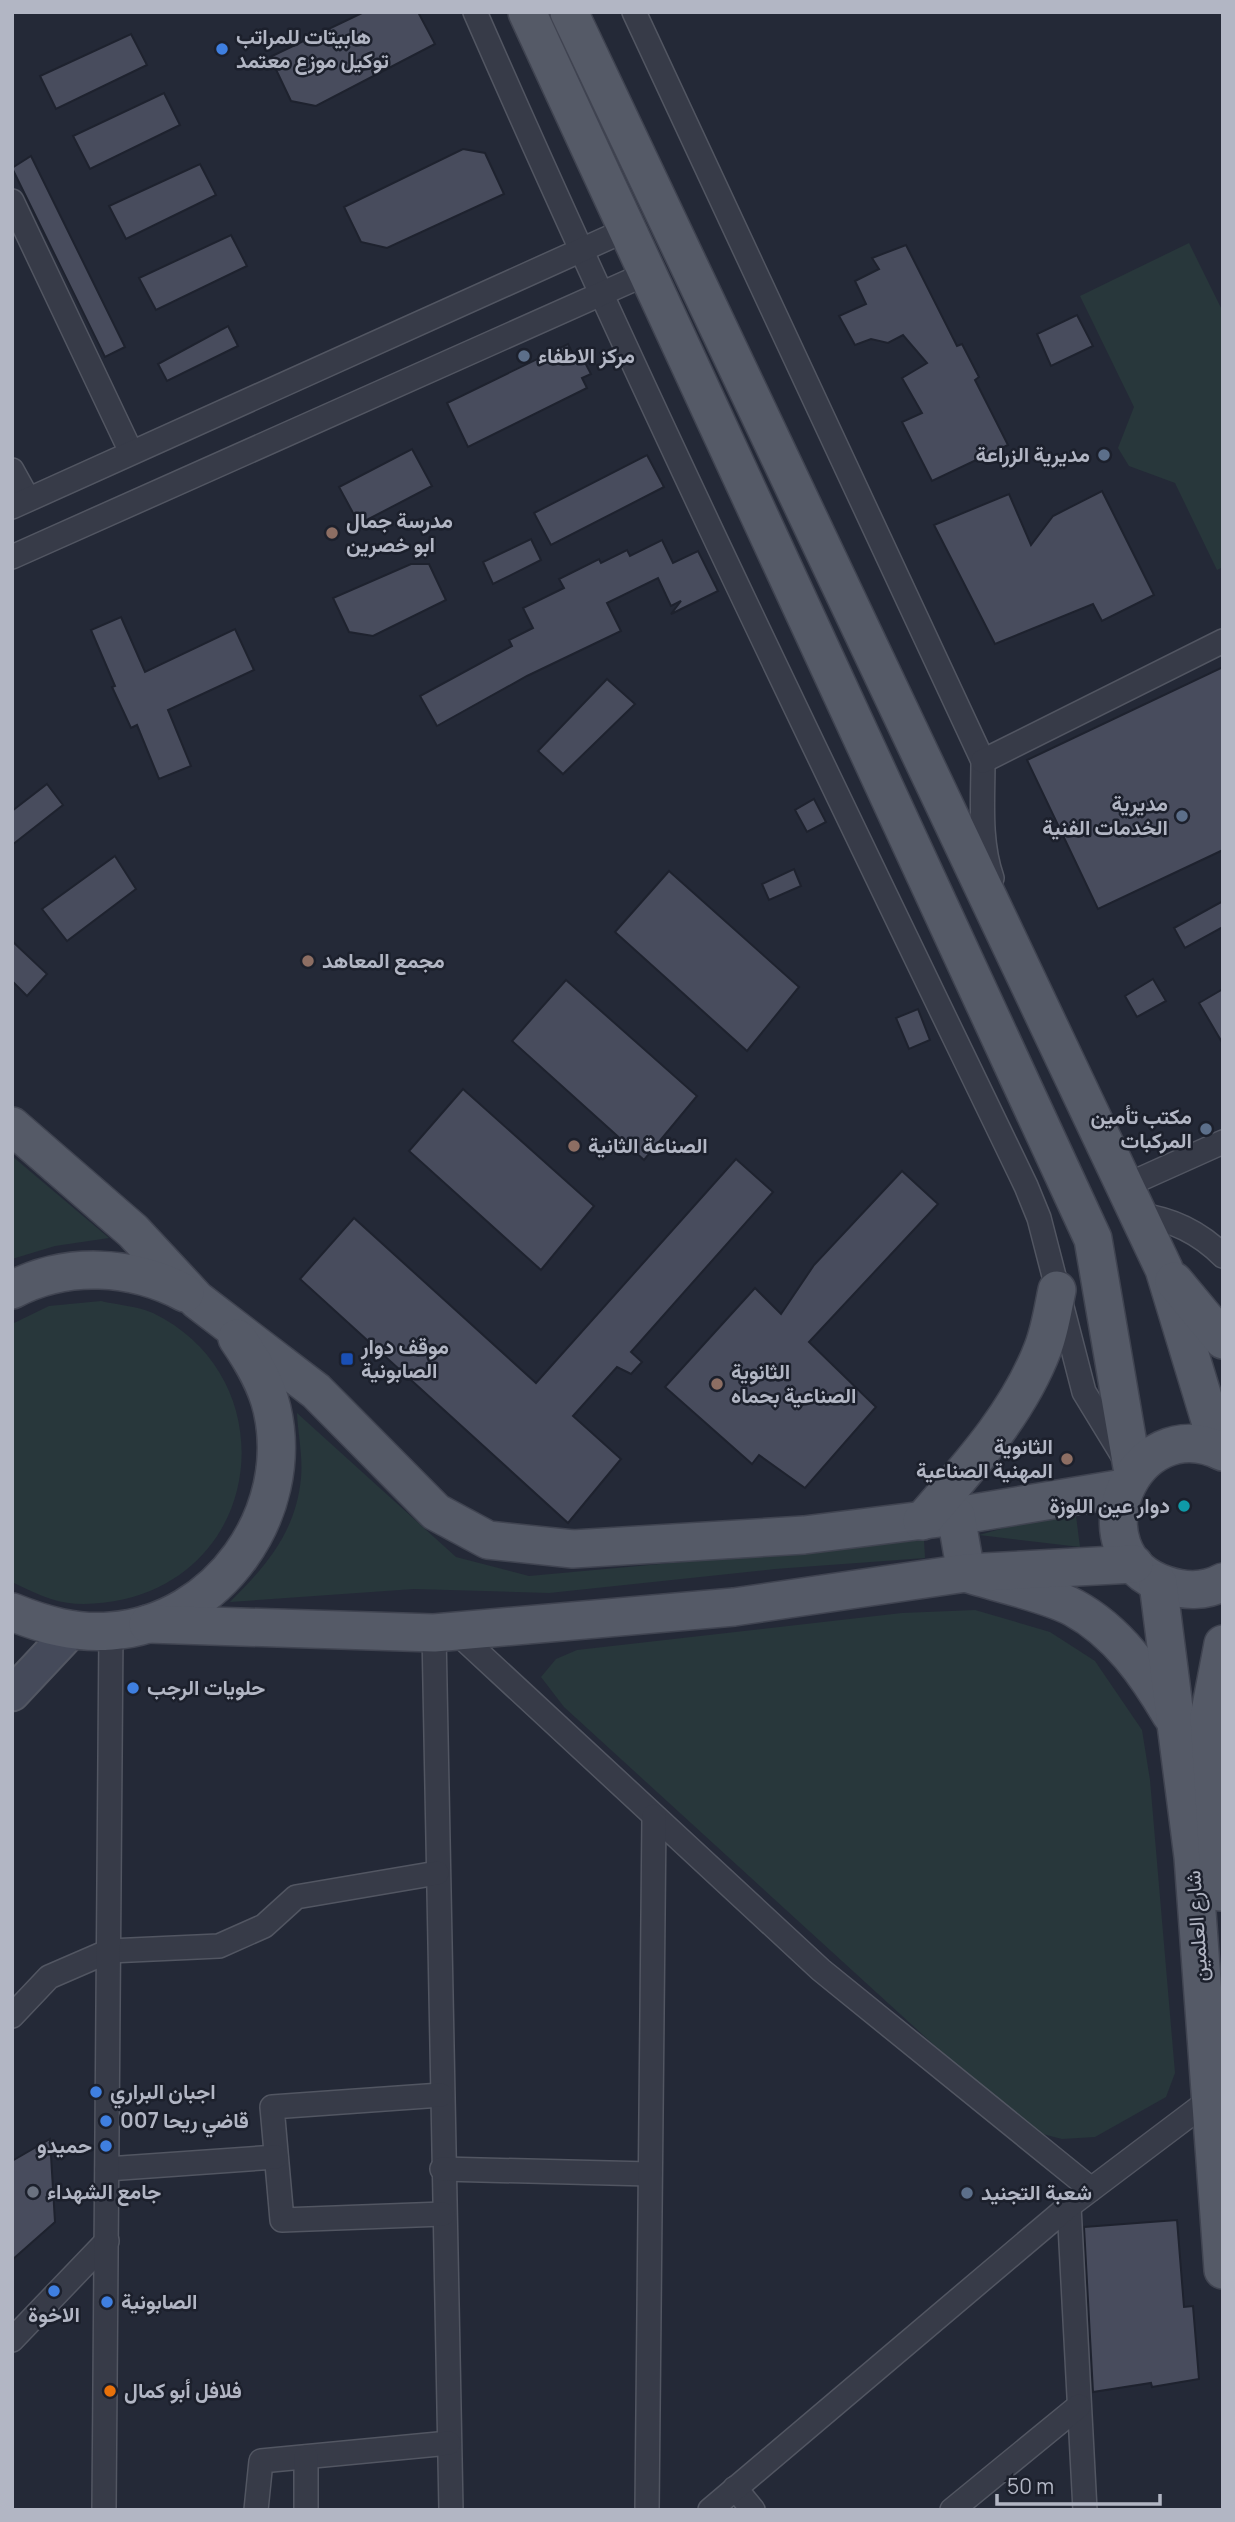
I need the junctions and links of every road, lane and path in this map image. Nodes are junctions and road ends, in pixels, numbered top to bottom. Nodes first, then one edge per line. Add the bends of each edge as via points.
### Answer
1 (475, 12) edge
2 (527, 12) edge
3 (569, 12) edge
4 (634, 12) edge
5 (12, 201) edge
6 (17, 225) edge
7 (628, 229) junction
8 (580, 252) junction
9 (648, 273) junction
10 (600, 296) junction
11 (131, 452) junction
12 (12, 470) edge
13 (20, 503) edge
14 (12, 557) edge
15 (1223, 641) edge
16 (983, 761) junction
17 (1028, 983) junction
18 (12, 1126) edge
19 (1223, 1142) edge
20 (1132, 1200) junction
21 (1223, 1256) edge
22 (1164, 1269) junction
23 (12, 1290) edge
24 (1057, 1290) junction
25 (197, 1300) junction
26 (1223, 1340) edge
27 (1221, 1451) edge
28 (1128, 1480) junction
29 (939, 1518) junction
30 (966, 1573) junction
31 (1146, 1573) junction
32 (1223, 1582) edge
33 (12, 1612) edge
34 (148, 1623) junction
35 (72, 1630) junction
36 (111, 1631) junction
37 (444, 1632) junction
38 (1223, 1644) edge
39 (12, 1694) edge
40 (1203, 1712) edge
41 (654, 1816) junction
42 (438, 1873) junction
43 (1223, 1924) edge
44 (109, 1951) junction
45 (12, 2016) edge
46 (441, 2095) junction
47 (1209, 2101) junction
48 (276, 2157) junction
49 (107, 2169) junction
50 (442, 2169) junction
51 (650, 2174) junction
52 (1091, 2189) junction
53 (1069, 2206) junction
54 (443, 2214) junction
55 (107, 2241) junction
56 (1223, 2270) edge
57 (12, 2340) edge
58 (1079, 2406) junction
59 (449, 2443) junction
60 (306, 2457) junction
61 (734, 2488) junction
62 (104, 2510) edge
63 (256, 2510) edge
64 (306, 2510) edge
65 (451, 2510) edge
66 (647, 2510) edge
67 (710, 2510) edge
68 (753, 2510) edge
69 (952, 2510) edge
70 (1085, 2510) edge

1 - 8 street
2 - 7 main road, شارع العلمين
3 - 17 main road
4 - 16 street
5 - 6 street
6 - 11 street
7 - 8 street
7 - 9 main road, شارع العلمين
8 - 10 street
8 - 11 street
9 - 10 street
9 - 28 main road, شارع العلمين via 1093,1239
10 - 14 street
10 - 24 street via 1026,1186
11 - 13 street
12 - 13 street
15 - 16 street
16 - 17 street via 987,863
17 - 20 main road
18 - 25 main road via 133,1231
19 - 20 street
20 - 21 street via 1206,1240
20 - 22 main road
22 - 26 main road
22 - 27 main road
23 - 25 main road via 60,1272 96,1269 154,1279
24 - 28 street via 1084,1392
24 - 29 main road via 1043,1348 1017,1401 960,1478
25 - 29 main road via 316,1391 436,1512 488,1540 573,1549 804,1535
25 - 34 main road via 231,1329 257,1367 272,1409 277,1454 272,1488 253,1541 225,1577 190,1605
27 - 28 main road via 1195,1444 1172,1447 1150,1457
28 - 29 main road
28 - 31 main road, شارع العلمين via 1118,1507 1118,1527 1124,1547
29 - 30 main road
30 - 31 main road
30 - 37 main road via 734,1607
30 - 40 main road via 1074,1608 1124,1646 1148,1676
31 - 32 main road via 1178,1589 1198,1590
31 - 40 main road, شارع العلمين
33 - 35 main road
34 - 36 main road
34 - 37 main road
35 - 36 main road
35 - 39 main road
36 - 44 street
37 - 41 street
37 - 42 street
38 - 40 main road, شارع العلمين
40 - 43 main road, شارع العلمين
40 - 47 main road, شارع العلمين via 1193,1857
41 - 51 street
41 - 52 street via 821,1970
42 - 44 street via 296,1897 264,1926 219,1946
42 - 46 street
44 - 45 street via 49,1977
44 - 49 street
46 - 48 street via 272,2107
46 - 50 street
47 - 52 street
47 - 56 main road, شارع العلمين
48 - 49 street
48 - 54 street via 282,2220
49 - 55 street
50 - 51 street
50 - 54 street
51 - 66 street
52 - 53 street
53 - 58 street
53 - 61 street
54 - 59 street
55 - 57 street
55 - 62 street
58 - 69 street
58 - 70 street
59 - 60 street
59 - 65 street
60 - 63 street via 261,2461
60 - 64 street
61 - 67 street
61 - 68 street

